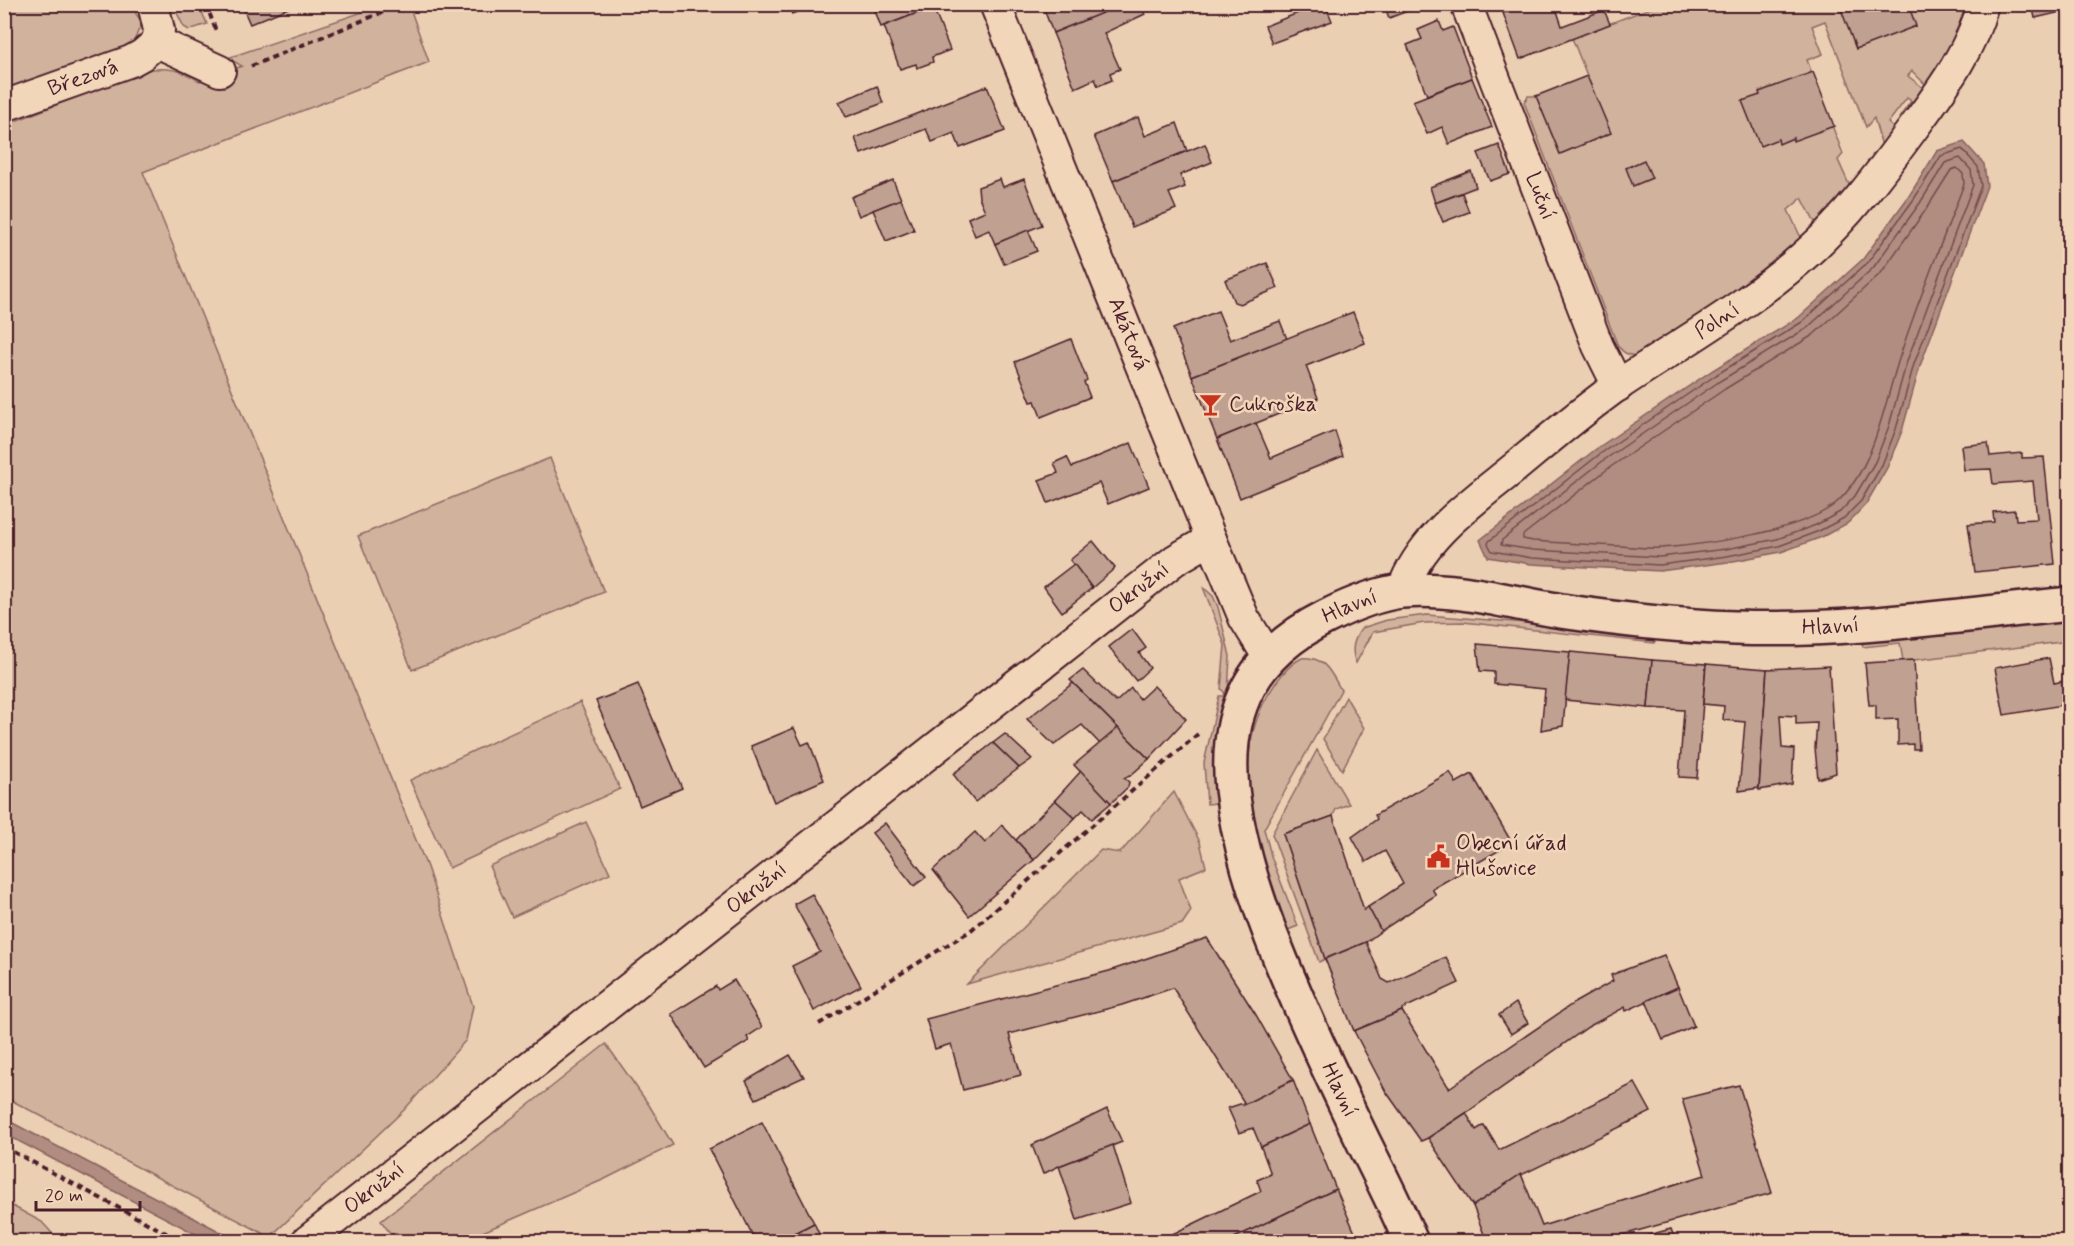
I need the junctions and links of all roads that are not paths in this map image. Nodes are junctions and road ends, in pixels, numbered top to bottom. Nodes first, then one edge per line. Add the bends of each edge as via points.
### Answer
1 (153, 4) edge
2 (995, 4) edge
3 (1466, 4) edge
4 (1983, 4) edge
5 (157, 42) junction
6 (220, 71) road end
7 (4, 106) edge
8 (1618, 386) junction
9 (1211, 539) junction
10 (1402, 591) junction
11 (2070, 604) edge
12 (1269, 658) junction
13 (306, 1242) edge
14 (1411, 1242) edge

1 - 5 street via 159,30
2 - 9 street, Akátová
3 - 8 street, Luční via 1598,345
4 - 8 street, Polní via 1938,95 1833,228 1749,299
5 - 6 street
5 - 7 street, Březová via 130,61
8 - 10 street, Polní via 1446,526 1423,551
9 - 12 street, Akátová via 1244,618
9 - 13 street, Okružní via 1175,560
10 - 11 street, Hlavní via 1451,592 1629,619 1765,629 1854,626
10 - 12 street, Hlavní via 1317,621
12 - 14 street, Hlavní via 1242,698 1234,731 1232,787 1239,831 1260,904 1297,998

